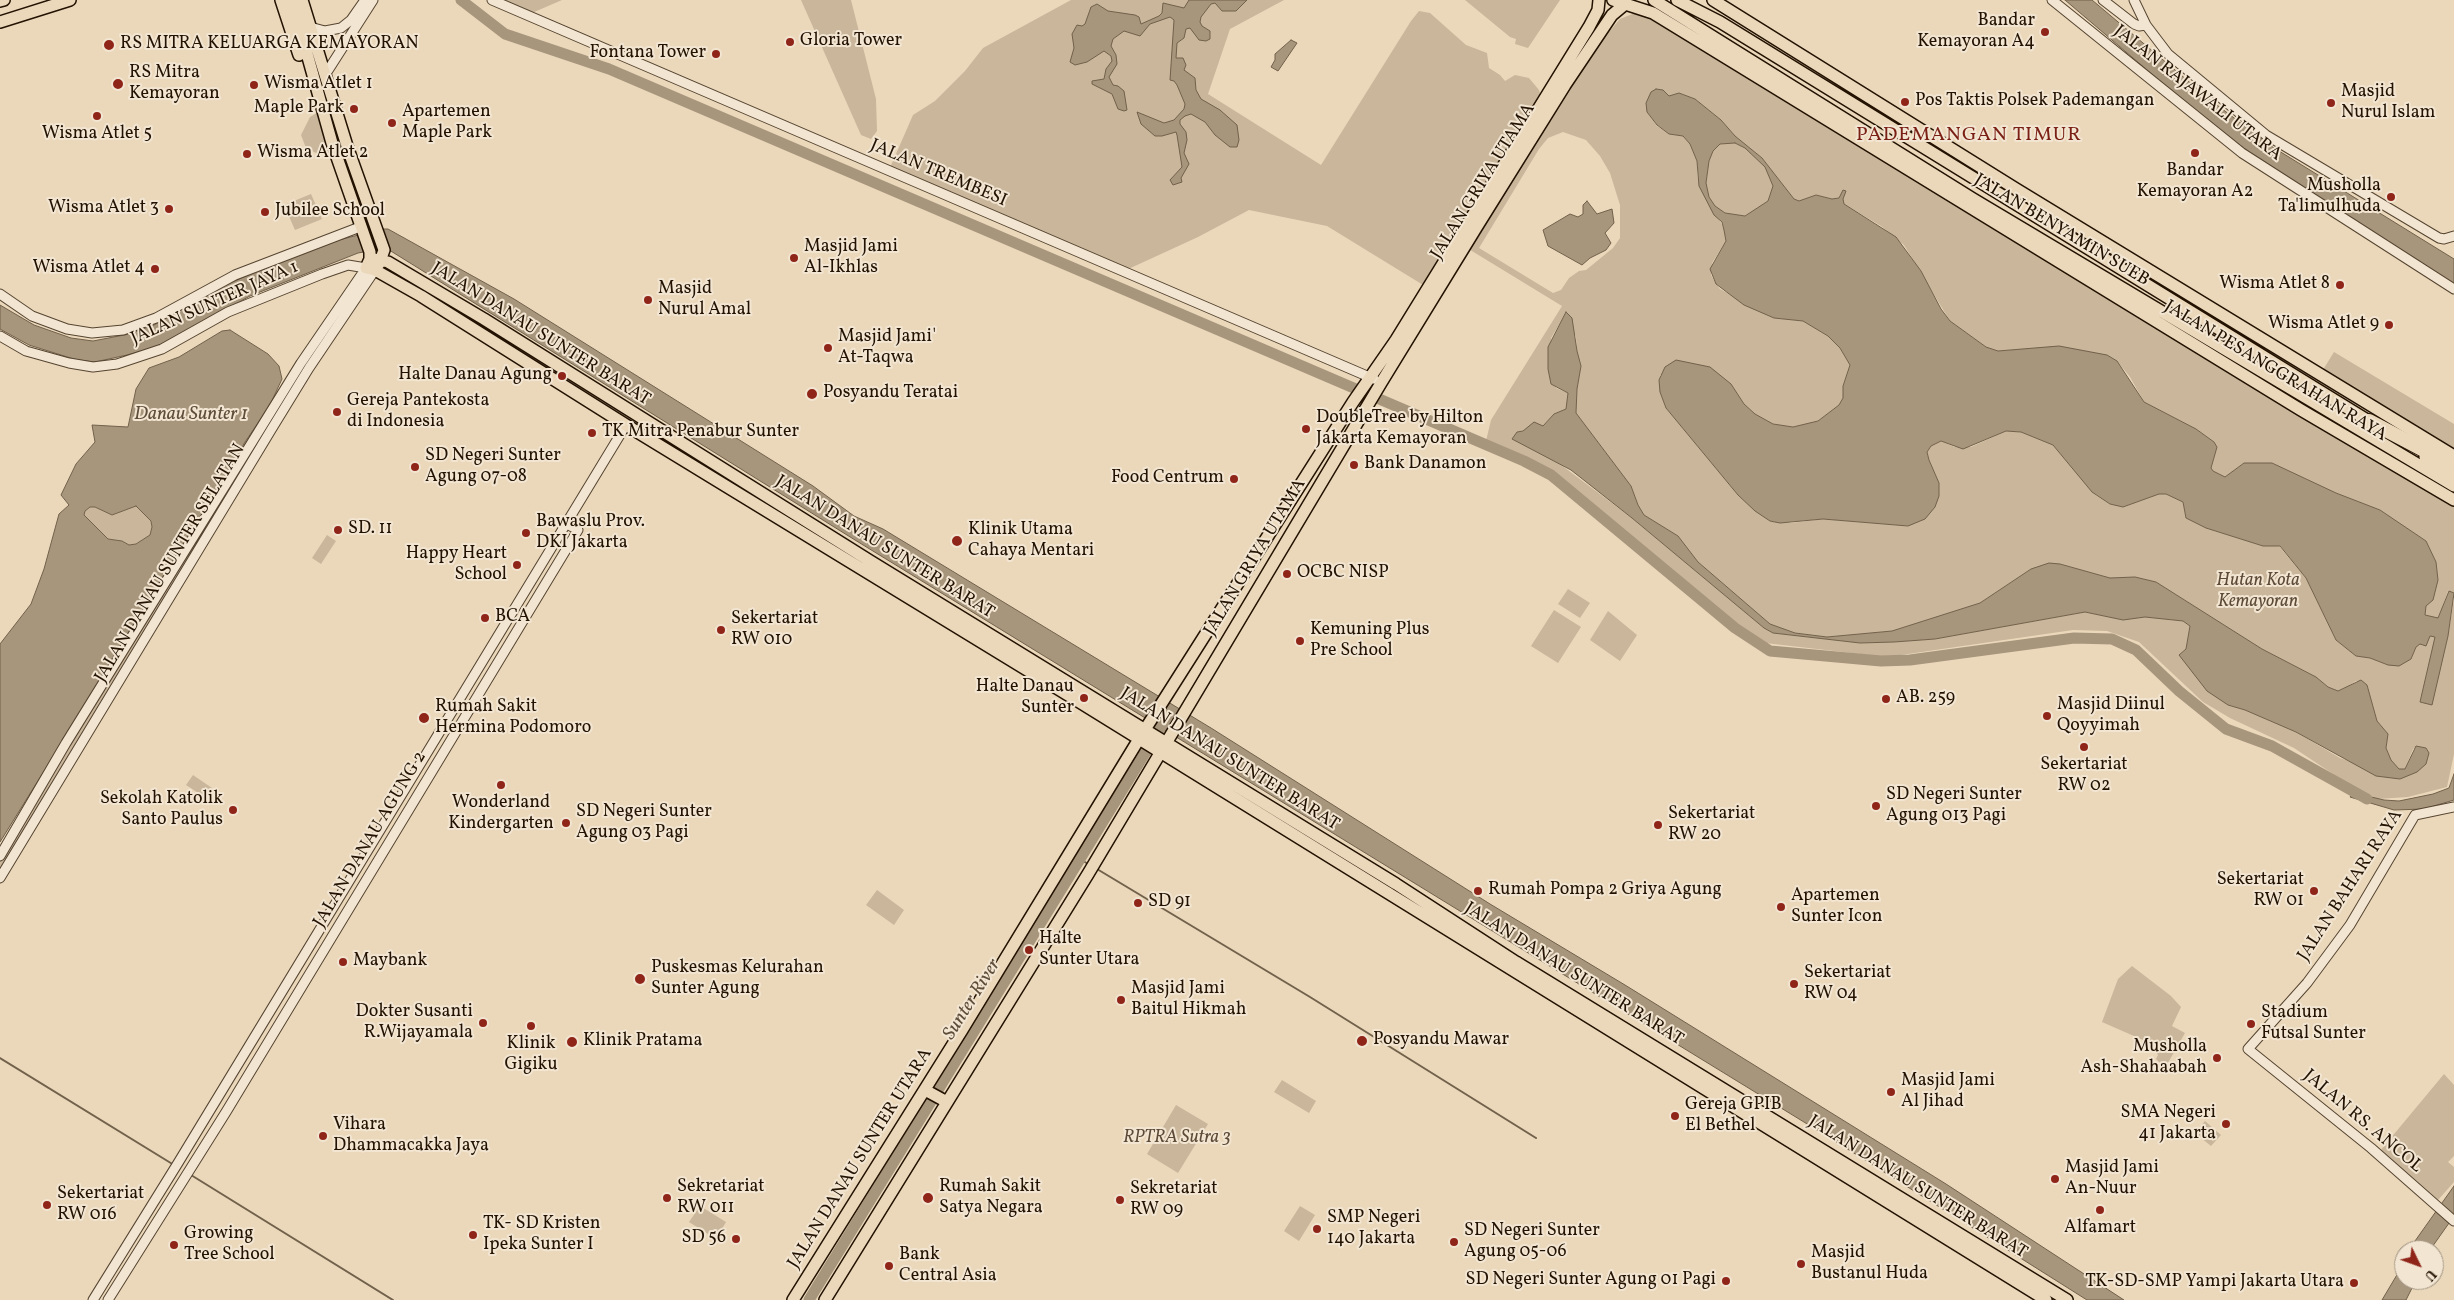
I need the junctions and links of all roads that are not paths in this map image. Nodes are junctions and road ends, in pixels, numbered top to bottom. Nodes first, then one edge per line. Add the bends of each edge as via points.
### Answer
1 (4, 0) edge
2 (44, 0) edge
3 (70, 0) edge
4 (281, 0) edge
5 (292, 0) edge
6 (302, 0) edge
7 (365, 0) edge
8 (373, 0) edge
9 (492, 0) edge
10 (1599, 0) edge
11 (1613, 0) edge
12 (1654, 0) edge
13 (1677, 0) edge
14 (1713, 0) edge
15 (2052, 0) edge
16 (2104, 0) edge
17 (2134, 0) edge
18 (0, 2) edge
19 (1624, 5) junction
20 (5, 17) edge
21 (1745, 20) junction
22 (1720, 22) junction
23 (1694, 25) junction
24 (310, 27) junction
25 (2148, 27) junction
26 (1702, 43) junction
27 (325, 75) junction
28 (318, 94) junction
29 (1809, 108) junction
30 (1839, 114) junction
31 (1930, 135) junction
32 (1959, 168) junction
33 (2016, 204) junction
34 (2006, 219) junction
35 (361, 230) junction
36 (2454, 236) edge
37 (372, 260) junction
38 (2135, 276) junction
39 (2158, 276) junction
40 (2169, 283) junction
41 (2096, 285) junction
42 (2454, 289) edge
43 (0, 294) edge
44 (2133, 294) junction
45 (2182, 305) junction
46 (2168, 328) junction
47 (0, 336) edge
48 (2220, 344) junction
49 (2314, 371) junction
50 (2302, 380) junction
51 (1375, 382) junction
52 (626, 425) junction
53 (2364, 426) junction
54 (2454, 456) edge
55 (2454, 466) edge
56 (2454, 476) edge
57 (2428, 483) junction
58 (2454, 486) edge
59 (2454, 500) edge
60 (565, 527) junction
61 (1146, 733) junction
62 (1163, 744) junction
63 (2454, 807) edge
64 (1301, 825) junction
65 (1295, 835) junction
66 (0, 856) edge
67 (0, 878) edge
68 (1514, 966) junction
69 (2248, 1049) joint
70 (927, 1091) junction
71 (945, 1101) junction
72 (1797, 1141) junction
73 (2453, 1220) edge
74 (93, 1300) edge
75 (108, 1300) edge
76 (793, 1300) edge
77 (826, 1300) edge
78 (2046, 1300) edge
79 (2067, 1300) edge

1 - 18 main road
2 - 20 main road
3 - 20 main road
4 - 28 main road via 306,75
5 - 28 main road
6 - 24 main road
7 - 24 street via 342,28 325,31
8 - 27 street
9 - 51 street, JALAN TREMBESI
10 - 51 main road, JALAN GRIYA UTAMA via 1596,15
11 - 19 main road, JALAN PESANGGRAHAN RAYA
12 - 23 main road, JALAN BENYAMIN SUEB
13 - 22 main road, JALAN BENYAMIN SUEB
14 - 21 main road, JALAN PESANGGRAHAN RAYA
15 - 42 street, JALAN RAJAWALI UTARA via 2242,153
16 - 25 street via 2134,24
17 - 25 street
19 - 26 main road, JALAN PESANGGRAHAN RAYA via 1647,10
19 - 51 main road, JALAN GRIYA UTAMA via 1612,15 1565,85
21 - 22 main road
21 - 31 main road, JALAN PESANGGRAHAN RAYA
22 - 32 main road, JALAN BENYAMIN SUEB
23 - 26 main road via 1703,36
23 - 30 main road, JALAN BENYAMIN SUEB
24 - 27 main road
25 - 36 street via 2168,54 2266,135 2444,239
26 - 29 main road, JALAN PESANGGRAHAN RAYA
27 - 37 main road via 375,224
28 - 35 main road
29 - 30 main road
29 - 41 main road, JALAN PESANGGRAHAN RAYA
30 - 34 main road, JALAN BENYAMIN SUEB
31 - 32 main road
31 - 39 main road, JALAN PESANGGRAHAN RAYA
32 - 33 main road, JALAN BENYAMIN SUEB
33 - 34 main road via 2014,212
33 - 38 main road, JALAN BENYAMIN SUEB
34 - 44 main road, JALAN BENYAMIN SUEB
35 - 37 main road
35 - 43 street via 235,274 156,318 123,330 92,333 67,329 32,316
37 - 47 street, JALAN SUNTER JAYA 1 via 343,266 236,309 162,349 117,364 93,367 68,363 26,351
37 - 52 main road, JALAN DANAU SUNTER BARAT
37 - 61 main road, JALAN DANAU SUNTER BARAT via 484,319
37 - 66 street, JALAN DANAU SUNTER SELATAN via 301,363
37 - 67 street, JALAN DANAU SUNTER SELATAN
38 - 39 main road
38 - 45 main road, JALAN BENYAMIN SUEB
39 - 40 main road, JALAN PESANGGRAHAN RAYA
40 - 45 main road
40 - 49 main road, JALAN PESANGGRAHAN RAYA
41 - 44 main road
41 - 46 main road, JALAN PESANGGRAHAN RAYA
44 - 48 main road, JALAN BENYAMIN SUEB
45 - 50 main road, JALAN BENYAMIN SUEB
46 - 48 main road
46 - 57 main road, JALAN PESANGGRAHAN RAYA via 2300,410
48 - 53 main road, JALAN BENYAMIN SUEB
49 - 50 main road
49 - 54 main road, JALAN PESANGGRAHAN RAYA
50 - 53 main road, JALAN BENYAMIN SUEB
51 - 61 main road, JALAN GRIYA UTAMA via 1357,398 1164,699
51 - 62 main road, JALAN GRIYA UTAMA via 1368,404
52 - 60 street, JALAN DANAU AGUNG 2
52 - 61 main road, JALAN DANAU SUNTER BARAT
53 - 55 highway
53 - 56 main road, JALAN BENYAMIN SUEB
53 - 57 main road
53 - 58 main road, JALAN BENYAMIN SUEB
57 - 59 main road, JALAN PESANGGRAHAN RAYA
60 - 74 street, JALAN DANAU AGUNG 2
60 - 75 street, JALAN DANAU AGUNG 2 via 578,530 191,1169
61 - 62 main road, JALAN DANAU SUNTER BARAT
61 - 70 main road, JALAN DANAU SUNTER UTARA
62 - 64 main road, JALAN DANAU SUNTER BARAT
62 - 65 main road, JALAN DANAU SUNTER BARAT
62 - 71 main road via 1088,874
63 - 69 street, JALAN BAHARI RAYA via 2415,815 2350,925 2307,982
64 - 65 main road
64 - 68 main road, JALAN DANAU SUNTER BARAT
65 - 68 main road, JALAN DANAU SUNTER BARAT
68 - 72 main road, JALAN DANAU SUNTER BARAT
69 - 73 street, JALAN RS. ANCOL via 2376,1152
70 - 71 main road
70 - 76 main road, JALAN DANAU SUNTER UTARA
71 - 77 main road
72 - 78 main road, JALAN DANAU SUNTER BARAT
72 - 79 main road, JALAN DANAU SUNTER BARAT

